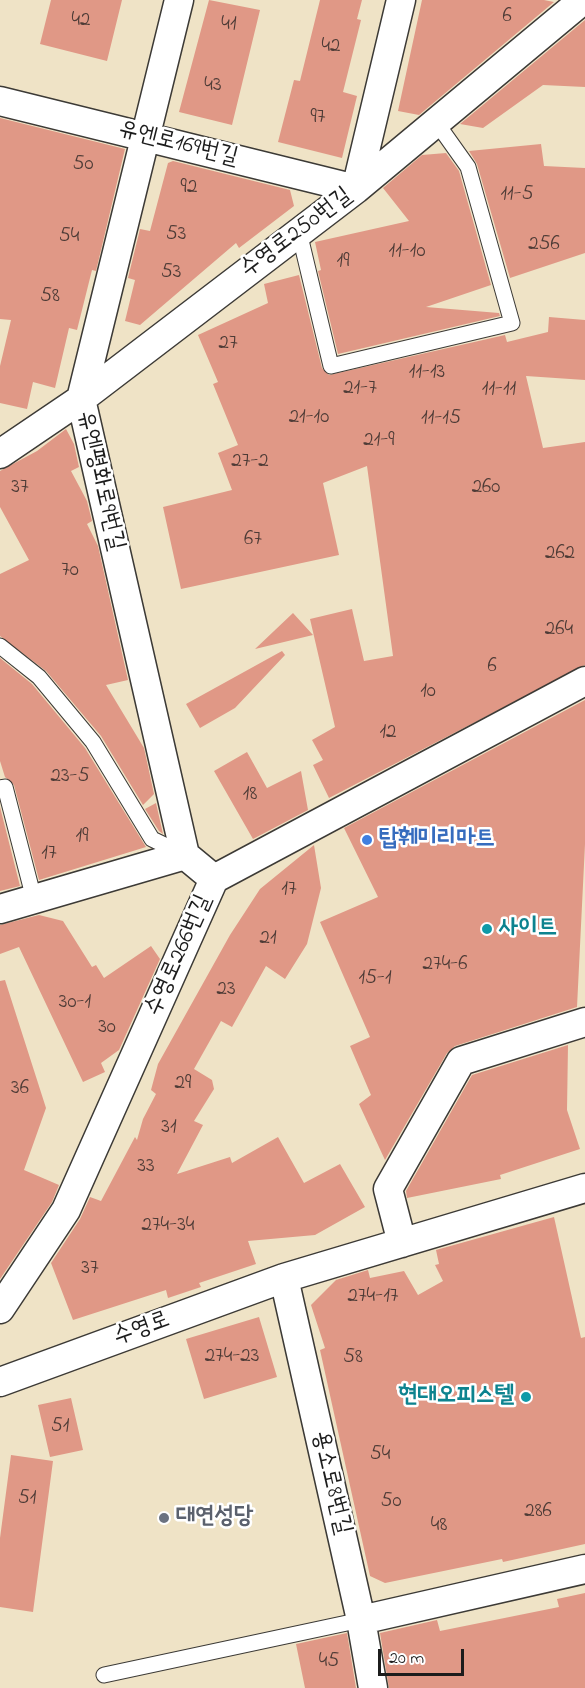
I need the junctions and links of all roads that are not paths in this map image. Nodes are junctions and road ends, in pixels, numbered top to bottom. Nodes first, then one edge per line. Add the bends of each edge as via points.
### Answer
1 (179, 0) edge
2 (401, 0) edge
3 (583, 0) edge
4 (0, 101) edge
5 (436, 122) junction
6 (145, 137) junction
7 (356, 189) junction
8 (299, 232) junction
9 (81, 399) junction
10 (0, 454) edge
11 (0, 646) edge
12 (585, 681) edge
13 (0, 788) edge
14 (184, 855) junction
15 (214, 879) junction
16 (34, 899) junction
17 (0, 909) edge
18 (585, 1022) edge
19 (585, 1188) edge
20 (402, 1243) junction
21 (284, 1278) junction
22 (0, 1309) edge
23 (0, 1382) edge
24 (585, 1569) edge
25 (361, 1620) junction
26 (104, 1675) dead end
27 (373, 1688) edge

1 - 6 street, 유엔평화로9번길
2 - 7 street
3 - 5 street, 수영로250번길
4 - 6 street, 유엔로169번길
5 - 7 street, 수영로250번길
5 - 8 lane via 468,167 512,323 331,366
6 - 7 street, 유엔로169번길
6 - 9 street, 유엔평화로9번길
7 - 8 street, 수영로250번길
8 - 9 street, 수영로250번길
9 - 10 street, 수영로250번길
9 - 14 street, 유엔평화로9번길
11 - 14 lane via 39,677 93,742 152,839
12 - 15 street, 수영로266번길
13 - 16 lane via 5,787
14 - 15 street
14 - 16 street
15 - 22 street, 수영로266번길 via 66,1210
16 - 17 street
18 - 20 street via 461,1061 388,1189
19 - 20 street, 수영로
20 - 21 street, 수영로
21 - 23 street, 수영로
21 - 25 street, 용소로8번길
24 - 25 street
25 - 26 lane
25 - 27 street, 용소로8번길

